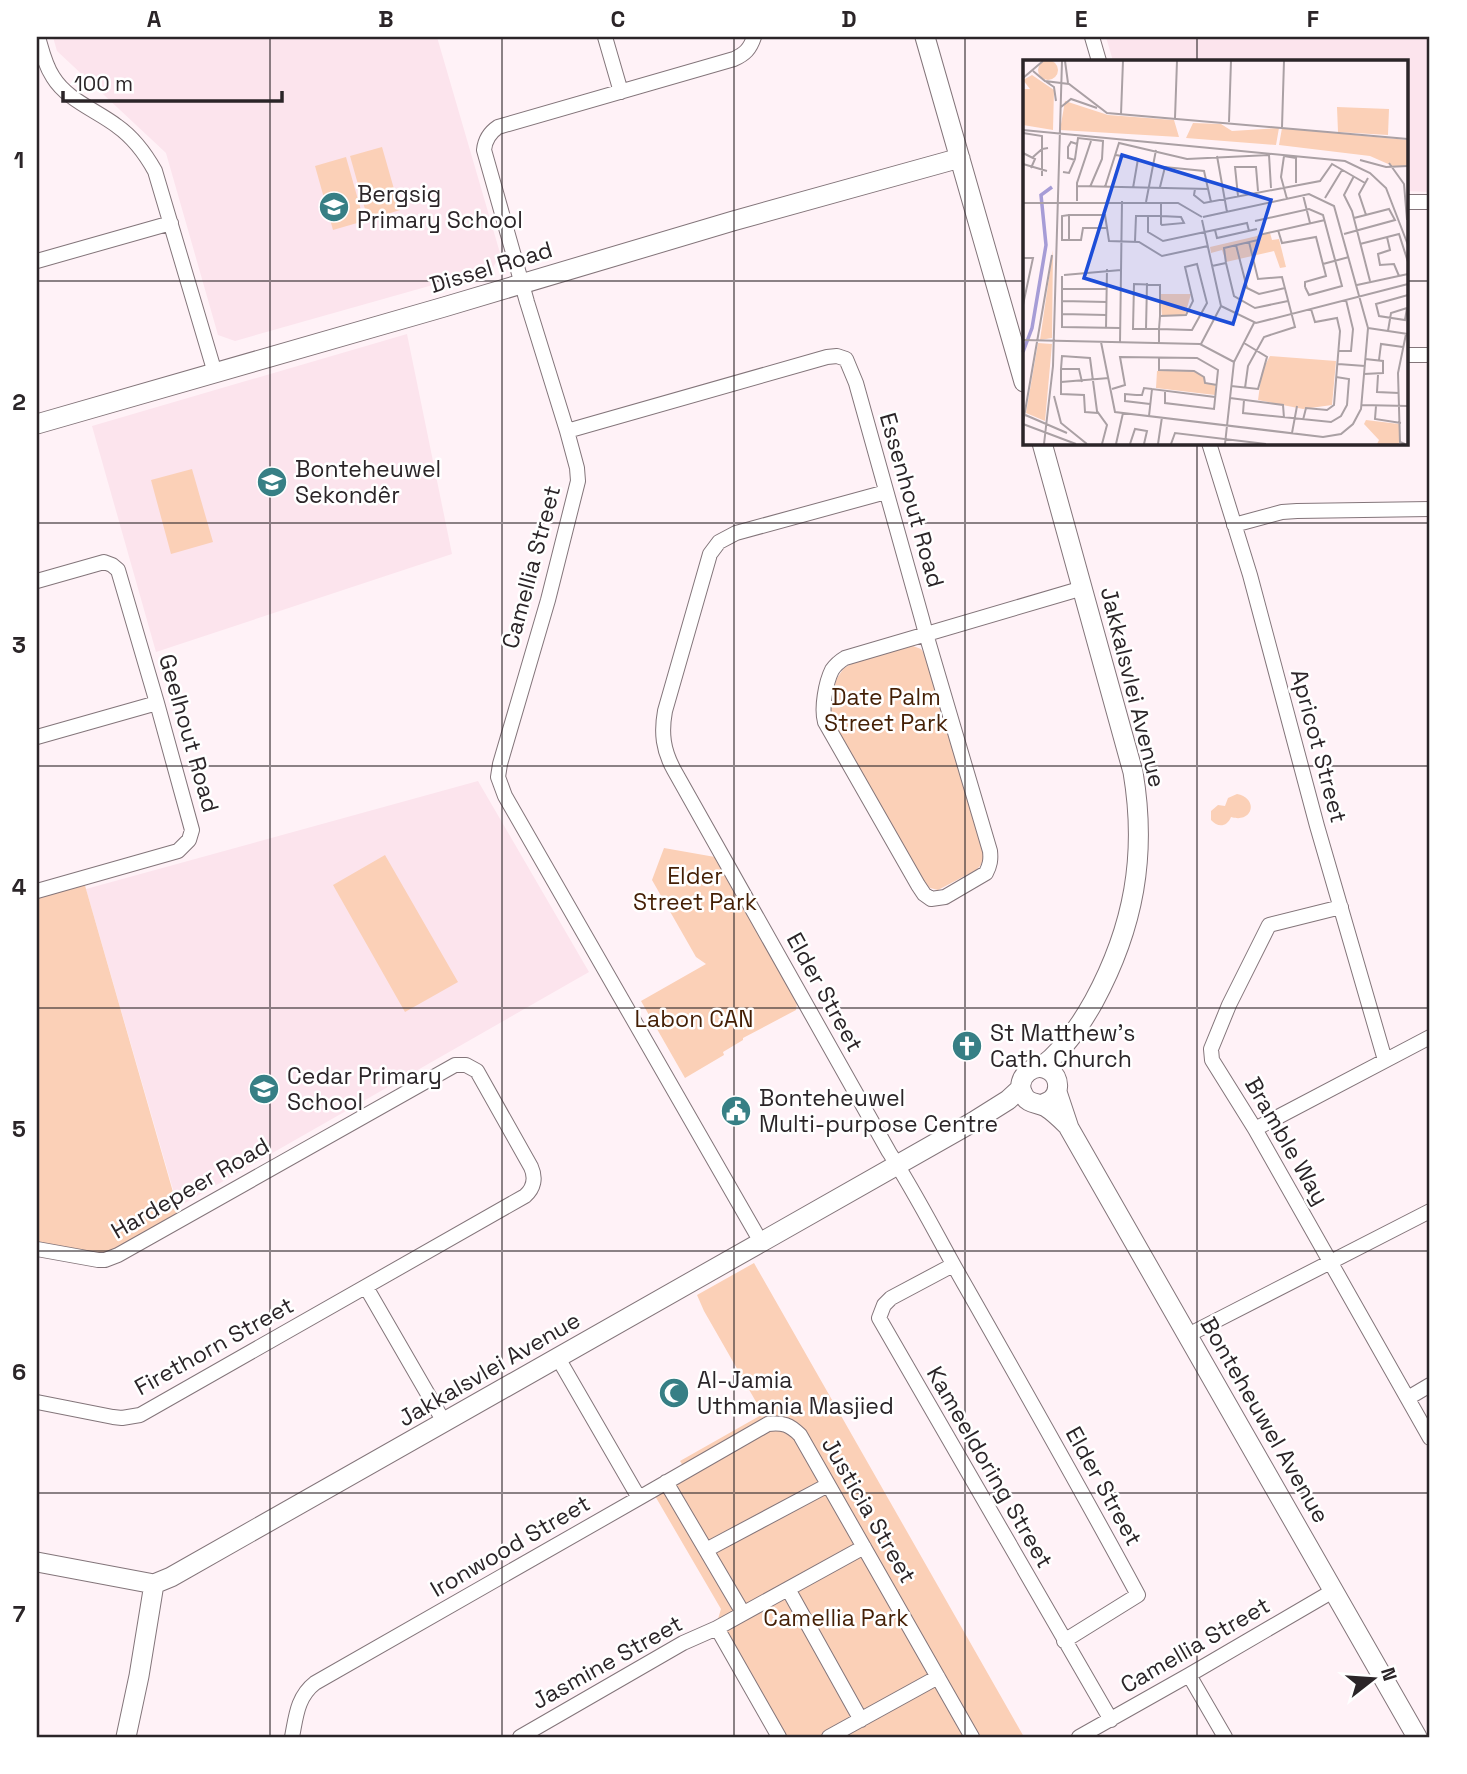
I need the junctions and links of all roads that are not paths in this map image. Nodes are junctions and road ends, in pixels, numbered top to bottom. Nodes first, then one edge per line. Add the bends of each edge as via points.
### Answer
1 (38, 37) edge
2 (605, 37) edge
3 (754, 37) edge
4 (925, 37) edge
5 (1092, 37) edge
6 (1099, 60) edge
7 (621, 92) junction
8 (960, 158) junction
9 (1408, 202) edge
10 (1430, 202) edge
11 (171, 223) junction
12 (37, 261) edge
13 (522, 284) junction
14 (1408, 355) edge
15 (1430, 355) edge
16 (215, 373) junction
17 (1023, 378) edge
18 (37, 424) edge
19 (567, 431) junction
20 (1042, 444) edge
21 (1209, 444) edge
22 (886, 492) junction
23 (1430, 509) edge
24 (1234, 525) junction
25 (37, 581) edge
26 (1083, 588) junction
27 (926, 634) junction
28 (157, 703) junction
29 (37, 737) edge
30 (37, 891) edge
31 (1341, 907) junction
32 (1082, 1021) junction
33 (1430, 1037) edge
34 (1385, 1060) junction
35 (1041, 1067) junction
36 (1041, 1093) junction
37 (1255, 1129) junction
38 (897, 1165) junction
39 (1430, 1211) edge
40 (761, 1242) junction
41 (37, 1249) edge
42 (1331, 1262) junction
43 (953, 1265) junction
44 (366, 1287) junction
45 (1188, 1335) junction
46 (558, 1358) junction
47 (1430, 1385) edge
48 (1408, 1398) junction
49 (37, 1402) edge
50 (444, 1422) junction
51 (780, 1422) joint
52 (1430, 1438) edge
53 (666, 1482) junction
54 (828, 1485) junction
55 (639, 1498) junction
56 (864, 1547) junction
57 (706, 1550) junction
58 (37, 1562) edge
59 (154, 1584) junction
60 (788, 1589) junction
61 (1333, 1591) junction
62 (743, 1613) junction
63 (718, 1628) junction
64 (1064, 1641) junction
65 (1189, 1675) junction
66 (938, 1677) junction
67 (861, 1720) junction
68 (1111, 1720) junction
69 (126, 1737) edge
70 (292, 1737) edge
71 (520, 1737) edge
72 (779, 1737) edge
73 (829, 1737) edge
74 (972, 1737) edge
75 (1079, 1737) edge
76 (1225, 1737) edge
77 (1417, 1737) edge

1 - 11 street via 57,84 128,135 147,157
2 - 7 street
3 - 7 street, Camellia Street via 749,49 734,59
4 - 8 street
5 - 6 street
7 - 13 street, Camellia Street via 498,127 486,139 484,156
8 - 13 street, Dissel Road
8 - 17 street
9 - 10 street
11 - 12 street
11 - 16 street
13 - 16 street, Dissel Road
13 - 19 street, Camellia Street
14 - 15 street
16 - 18 street, Dissel Road
19 - 22 street, Essenhout Road via 838,356 846,359 853,375
19 - 40 street, Camellia Street via 577,468 576,491 498,777
20 - 26 street, Jakkalsvlei Avenue
21 - 24 street, Apricot Street
22 - 27 street, Essenhout Road
22 - 38 street, Elder Street via 736,533 719,542 710,554 662,725 667,757
23 - 24 street via 1297,511
24 - 31 street, Apricot Street
25 - 28 street, Geelhout Road via 104,562 118,570
26 - 27 street
26 - 32 street, Jakkalsvlei Avenue via 1133,772 1139,831 1129,918 1112,965
27 - 27 street, Essenhout Road via 991,859 986,873 945,897 931,899 918,885 822,715 831,671 837,663
28 - 29 street
28 - 30 street, Geelhout Road via 192,824 189,840 178,851
31 - 34 street, Apricot Street
31 - 37 street, Bramble Way via 1269,925 1211,1049 1212,1060
32 - 35 street, Jakkalsvlei Avenue
32 - 36 street, Jakkalsvlei Avenue
33 - 34 street
34 - 37 street
35 - 36 street, Bonteheuwel Avenue via 1051,1071
35 - 36 street, Jakkalsvlei Avenue via 1033,1068 1021,1080
36 - 38 street, Jakkalsvlei Avenue via 982,1117
36 - 45 street, Bonteheuwel Avenue via 1069,1128
37 - 42 street, Bramble Way
38 - 40 street, Jakkalsvlei Avenue
38 - 43 street, Elder Street
39 - 42 street
40 - 46 street, Jakkalsvlei Avenue
41 - 44 street, Hardepeer Road via 97,1260 112,1258 450,1066 472,1068 531,1167 532,1188
42 - 45 street
42 - 48 street, Bramble Way
43 - 64 street, Elder Street via 1138,1595
43 - 64 street, Kameeldoring Street via 891,1298 879,1318
44 - 49 street, Firethorn Street via 140,1415 113,1418
44 - 50 street
45 - 61 street, Bonteheuwel Avenue
46 - 50 street, Jakkalsvlei Avenue
46 - 55 street
47 - 48 street
48 - 52 street, Bramble Way
50 - 59 street, Jakkalsvlei Avenue
51 - 53 street, Ironwood Street via 768,1424
51 - 54 street, Justicia Street via 800,1435
53 - 55 street, Ironwood Street
53 - 57 street
54 - 56 street, Justicia Street
54 - 57 street
55 - 70 street, Ironwood Street via 315,1683 300,1701
56 - 60 street, Jasmine Street
56 - 66 street, Justicia Street
57 - 62 street
58 - 59 street
59 - 69 street
60 - 62 street, Jasmine Street
60 - 67 street
61 - 65 street, Camellia Street
61 - 77 street, Bonteheuwel Avenue
62 - 63 street, Jasmine Street
63 - 71 street, Jasmine Street via 682,1643
63 - 72 street
64 - 68 street, Kameeldoring Street
65 - 68 street, Camellia Street
65 - 76 street
66 - 67 street
66 - 74 street, Justicia Street
67 - 73 street
68 - 75 street, Camellia Street

